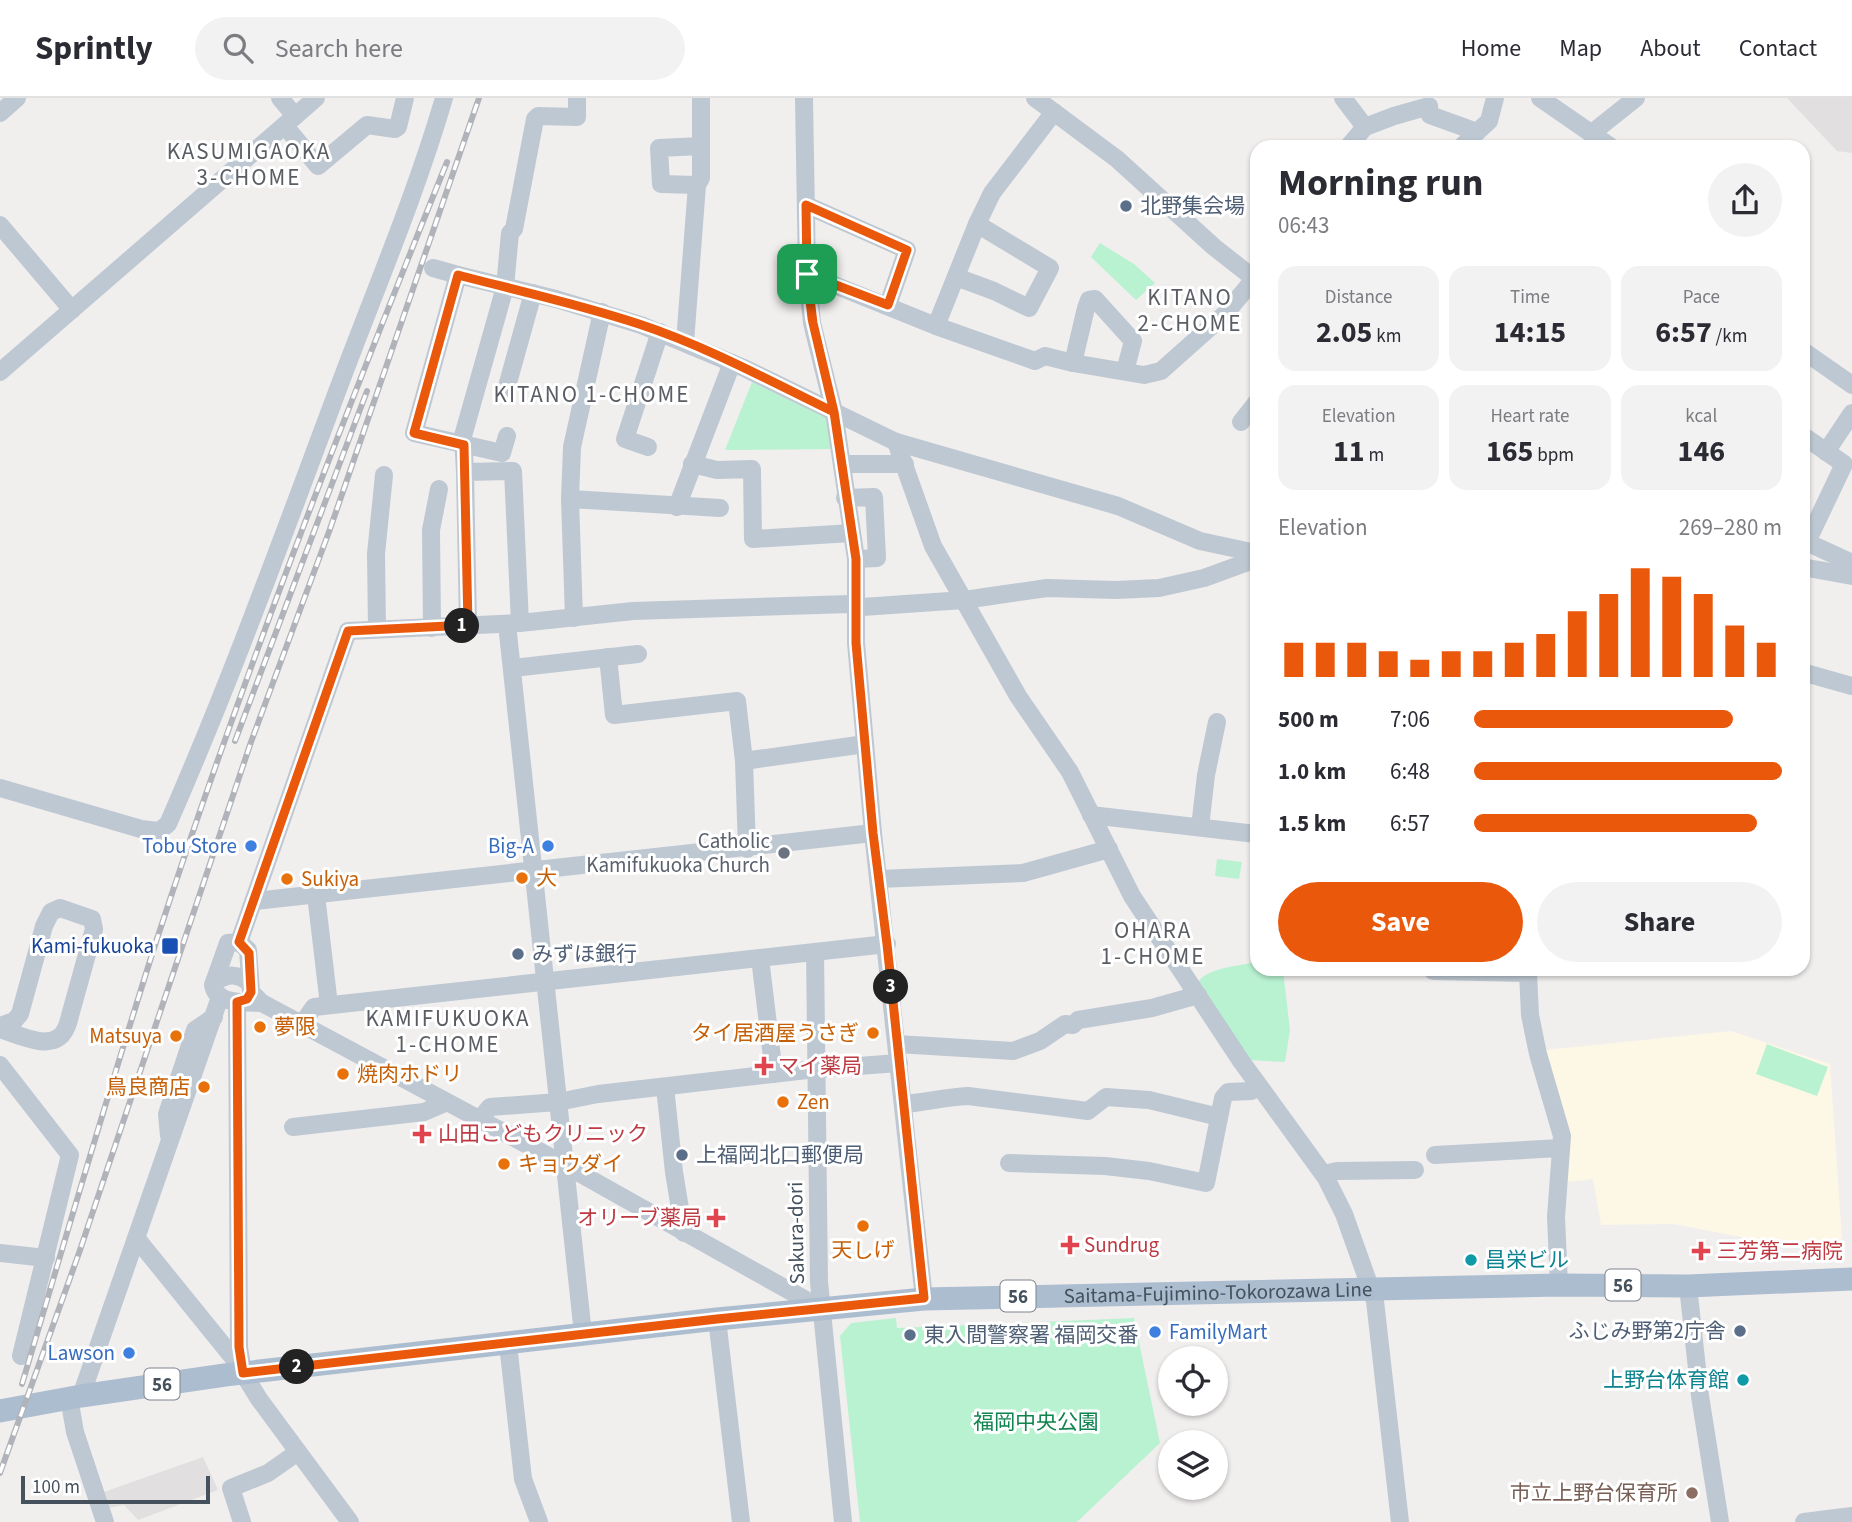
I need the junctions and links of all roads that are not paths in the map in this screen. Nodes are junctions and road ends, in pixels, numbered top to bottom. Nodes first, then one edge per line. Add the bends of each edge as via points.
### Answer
1 (17, 98) edge
2 (280, 98) edge
3 (316, 98) edge
4 (405, 98) edge
5 (444, 98) edge
6 (577, 98) edge
7 (701, 98) edge
8 (804, 98) edge
9 (1035, 98) edge
10 (1343, 98) edge
11 (1495, 98) edge
12 (1540, 98) edge
13 (1636, 98) edge
14 (1054, 112) junction
15 (0, 113) edge
16 (290, 121) junction
17 (1365, 127) junction
18 (1478, 132) junction
19 (1592, 133) junction
20 (1354, 140) edge
21 (1469, 140) edge
22 (1602, 140) edge
23 (701, 146) junction
24 (697, 185) junction
25 (806, 205) junction
26 (977, 224) junction
27 (0, 225) edge
28 (433, 268) dead end
29 (807, 274) junction
30 (1250, 274) edge
31 (458, 275) junction
32 (956, 277) junction
33 (1250, 286) edge
34 (505, 287) junction
35 (533, 293) junction
36 (888, 305) junction
37 (72, 310) junction
38 (602, 312) junction
39 (936, 326) junction
40 (660, 332) junction
41 (685, 342) junction
42 (1810, 356) edge
43 (732, 363) junction
44 (1073, 363) junction
45 (1125, 371) junction
46 (0, 372) edge
47 (1852, 385) edge
48 (506, 390) dead end
49 (1250, 411) edge
50 (834, 412) junction
51 (1852, 413) edge
52 (1241, 422) dead end
53 (507, 436) dead end
54 (1810, 441) edge
55 (895, 442) junction
56 (464, 445) junction
57 (648, 447) dead end
58 (1826, 452) junction
59 (692, 464) junction
60 (842, 464) junction
61 (905, 464) junction
62 (465, 472) junction
63 (384, 475) dead end
64 (439, 489) dead end
65 (845, 498) junction
66 (570, 499) junction
67 (677, 507) junction
68 (720, 508) dead end
69 (1810, 531) edge
70 (852, 533) junction
71 (1810, 543) edge
72 (1250, 552) edge
73 (856, 559) junction
74 (1250, 561) edge
75 (1852, 563) edge
76 (1810, 568) edge
77 (1852, 576) edge
78 (964, 600) junction
79 (856, 606) junction
80 (574, 618) junction
81 (514, 623) junction
82 (468, 625) junction
83 (432, 628) junction
84 (377, 629) junction
85 (638, 654) dead end
86 (608, 657) junction
87 (513, 668) junction
88 (1810, 674) edge
89 (1852, 686) edge
90 (1217, 722) dead end
91 (865, 744) junction
92 (744, 761) junction
93 (0, 788) edge
94 (1091, 815) junction
95 (1200, 827) junction
96 (873, 833) junction
97 (1250, 833) edge
98 (747, 849) junction
99 (1109, 849) junction
100 (533, 871) junction
101 (879, 879) junction
102 (316, 895) junction
103 (255, 901) junction
104 (239, 942) junction
105 (887, 944) junction
106 (815, 952) junction
107 (760, 958) junction
108 (1528, 976) edge
109 (546, 980) junction
110 (239, 995) junction
111 (1198, 995) junction
112 (329, 1005) junction
113 (20, 1014) junction
114 (302, 1024) junction
115 (0, 1028) edge
116 (33, 1039) junction
117 (897, 1044) junction
118 (899, 1063) junction
119 (0, 1065) edge
120 (816, 1069) junction
121 (774, 1074) junction
122 (6, 1084) edge
123 (1259, 1086) junction
124 (665, 1087) junction
125 (558, 1102) junction
126 (445, 1103) junction
127 (904, 1104) junction
128 (1219, 1117) junction
129 (479, 1120) junction
130 (293, 1127) dead end
131 (1561, 1148) junction
132 (1434, 1156) dead end
133 (1009, 1163) dead end
134 (565, 1165) junction
135 (1415, 1170) dead end
136 (1324, 1174) junction
137 (684, 1233) junction
138 (137, 1239) junction
139 (0, 1253) edge
140 (47, 1258) junction
141 (1852, 1279) edge
142 (1559, 1285) junction
143 (1688, 1286) junction
144 (1370, 1290) junction
145 (924, 1298) junction
146 (822, 1309) junction
147 (717, 1319) junction
148 (583, 1334) junction
149 (508, 1344) junction
150 (21, 1356) dead end
151 (243, 1373) junction
152 (75, 1397) junction
153 (13, 1409) edge
154 (298, 1452) junction
155 (1852, 1516) edge
156 (105, 1522) edge
157 (242, 1522) edge
158 (350, 1522) edge
159 (539, 1522) edge
160 (741, 1522) edge
161 (843, 1522) edge
162 (1400, 1522) edge
163 (1720, 1522) edge
164 (1804, 1522) edge

1 - 15 street
2 - 16 street
3 - 16 street
4 - 16 street via 398,127 367,125 318,166
5 - 93 street via 400,231 277,556 168,824 159,831 141,829
6 - 34 street via 577,117 536,119 510,233
7 - 23 street
8 - 25 street
9 - 14 street
10 - 17 street
11 - 18 street via 1489,121
12 - 19 street
13 - 19 street
14 - 26 street via 992,193
14 - 30 street via 1118,159
16 - 37 street
17 - 18 street via 1429,106 1430,115
17 - 20 street
18 - 21 street
19 - 22 street
23 - 24 street
23 - 24 street via 659,148 661,184
24 - 41 street
25 - 29 street
25 - 36 street via 907,250
26 - 32 street
26 - 32 street via 1050,268 1028,308
27 - 37 street
28 - 31 street
29 - 36 street
29 - 50 street via 813,323
31 - 34 street
31 - 56 street via 414,433
32 - 39 street
33 - 45 street via 1161,371
34 - 35 street
34 - 56 street
35 - 38 street
35 - 48 street
36 - 39 street
37 - 46 street
38 - 40 street
38 - 66 street via 572,447
39 - 44 street via 1035,361 1045,356
40 - 41 street
40 - 57 street via 625,439
41 - 43 street
42 - 47 street
43 - 50 street
43 - 59 street
44 - 45 street
44 - 45 street via 1086,308 1089,300 1095,299 1133,341
49 - 52 street
50 - 55 street
50 - 60 street
51 - 58 street
53 - 56 street via 502,453
54 - 58 street
55 - 61 street
55 - 72 street via 1118,506 1200,541
56 - 62 street
58 - 69 street via 1844,464
59 - 67 street
59 - 70 street via 717,470 752,469 753,539
60 - 61 street
60 - 65 street
61 - 78 street via 933,546
62 - 81 street via 513,471
62 - 82 street
63 - 84 street via 376,554
64 - 83 street via 431,530
65 - 70 street
65 - 73 street via 874,497 877,558
66 - 67 street
66 - 80 street
67 - 68 street
70 - 73 street
71 - 75 street
73 - 79 street
74 - 78 street via 1159,588 1047,589
76 - 77 street
78 - 79 street
78 - 94 street via 1018,696 1070,772
79 - 80 street via 633,611
79 - 91 street
80 - 81 street
81 - 82 street
81 - 87 street
82 - 83 street
83 - 84 street
84 - 103 street via 348,631
85 - 86 street
86 - 87 street
86 - 92 street via 614,715 737,701
87 - 100 street
88 - 89 street
90 - 95 street
91 - 92 street
91 - 96 street
92 - 98 street
94 - 95 street
94 - 99 street
95 - 97 street
96 - 98 street
96 - 101 street
98 - 100 street
99 - 101 street via 1023,873
99 - 111 street via 1145,917
100 - 102 street
100 - 109 street
101 - 105 street
102 - 103 street
102 - 112 street
103 - 104 street
104 - 110 street via 249,953
104 - 110 street via 225,946
105 - 106 street
105 - 117 street
106 - 107 street
106 - 120 street, Sakura-dori
107 - 109 street
107 - 121 street
108 - 131 street via 1530,1015 1562,1136
109 - 112 street
109 - 125 street
110 - 114 street
110 - 138 street via 214,1017
110 - 151 street via 239,1347
111 - 117 street via 1078,1020 1013,1051
111 - 123 street
112 - 114 street via 311,1008
113 - 115 street
113 - 116 street
113 - 116 street via 51,912 60,908 92,919 94,929 66,1030 57,1041
114 - 126 street
115 - 116 street
117 - 118 street
118 - 120 street
118 - 127 street
119 - 122 street
120 - 121 street
120 - 146 street, Sakura-dori
121 - 124 street
122 - 140 street via 70,1155
123 - 128 street via 1225,1094
123 - 136 street
124 - 125 street
124 - 137 street
125 - 129 street via 490,1107
125 - 134 street
126 - 129 street
126 - 130 street via 424,1112
127 - 128 street via 968,1097 1088,1111 1105,1097 1149,1100
127 - 145 street
128 - 133 street via 1206,1184 1105,1166
129 - 134 street
131 - 132 street
131 - 142 street via 1556,1217
134 - 137 street
134 - 148 street
135 - 136 street
136 - 144 street via 1344,1214
137 - 146 street
138 - 151 street
138 - 152 street
139 - 140 street
140 - 150 street
141 - 143 main road, 56
142 - 143 main road, Saitama-Fujimino-Tokorozawa Line / 56
142 - 144 main road, Saitama-Fujimino-Tokorozawa Line / 56
143 - 163 street
144 - 145 main road, Saitama-Fujimino-Tokorozawa Line / 56
144 - 162 street via 1375,1301
145 - 146 main road, Saitama-Fujimino-Tokorozawa Line / 56
146 - 147 main road, Saitama-Fujimino-Tokorozawa Line / 56
146 - 161 street, Sakura-dori
147 - 148 main road, Saitama-Fujimino-Tokorozawa Line / 56
147 - 160 street
148 - 149 main road, Saitama-Fujimino-Tokorozawa Line / 56
149 - 151 main road, Saitama-Fujimino-Tokorozawa Line / 56
149 - 159 street via 523,1479
151 - 152 main road, Saitama-Fujimino-Tokorozawa Line / 56
151 - 154 street
152 - 153 main road, Saitama-Fujimino-Tokorozawa Line / 56
152 - 156 street via 75,1432
154 - 157 street via 268,1473 231,1488
154 - 158 street
155 - 164 street

